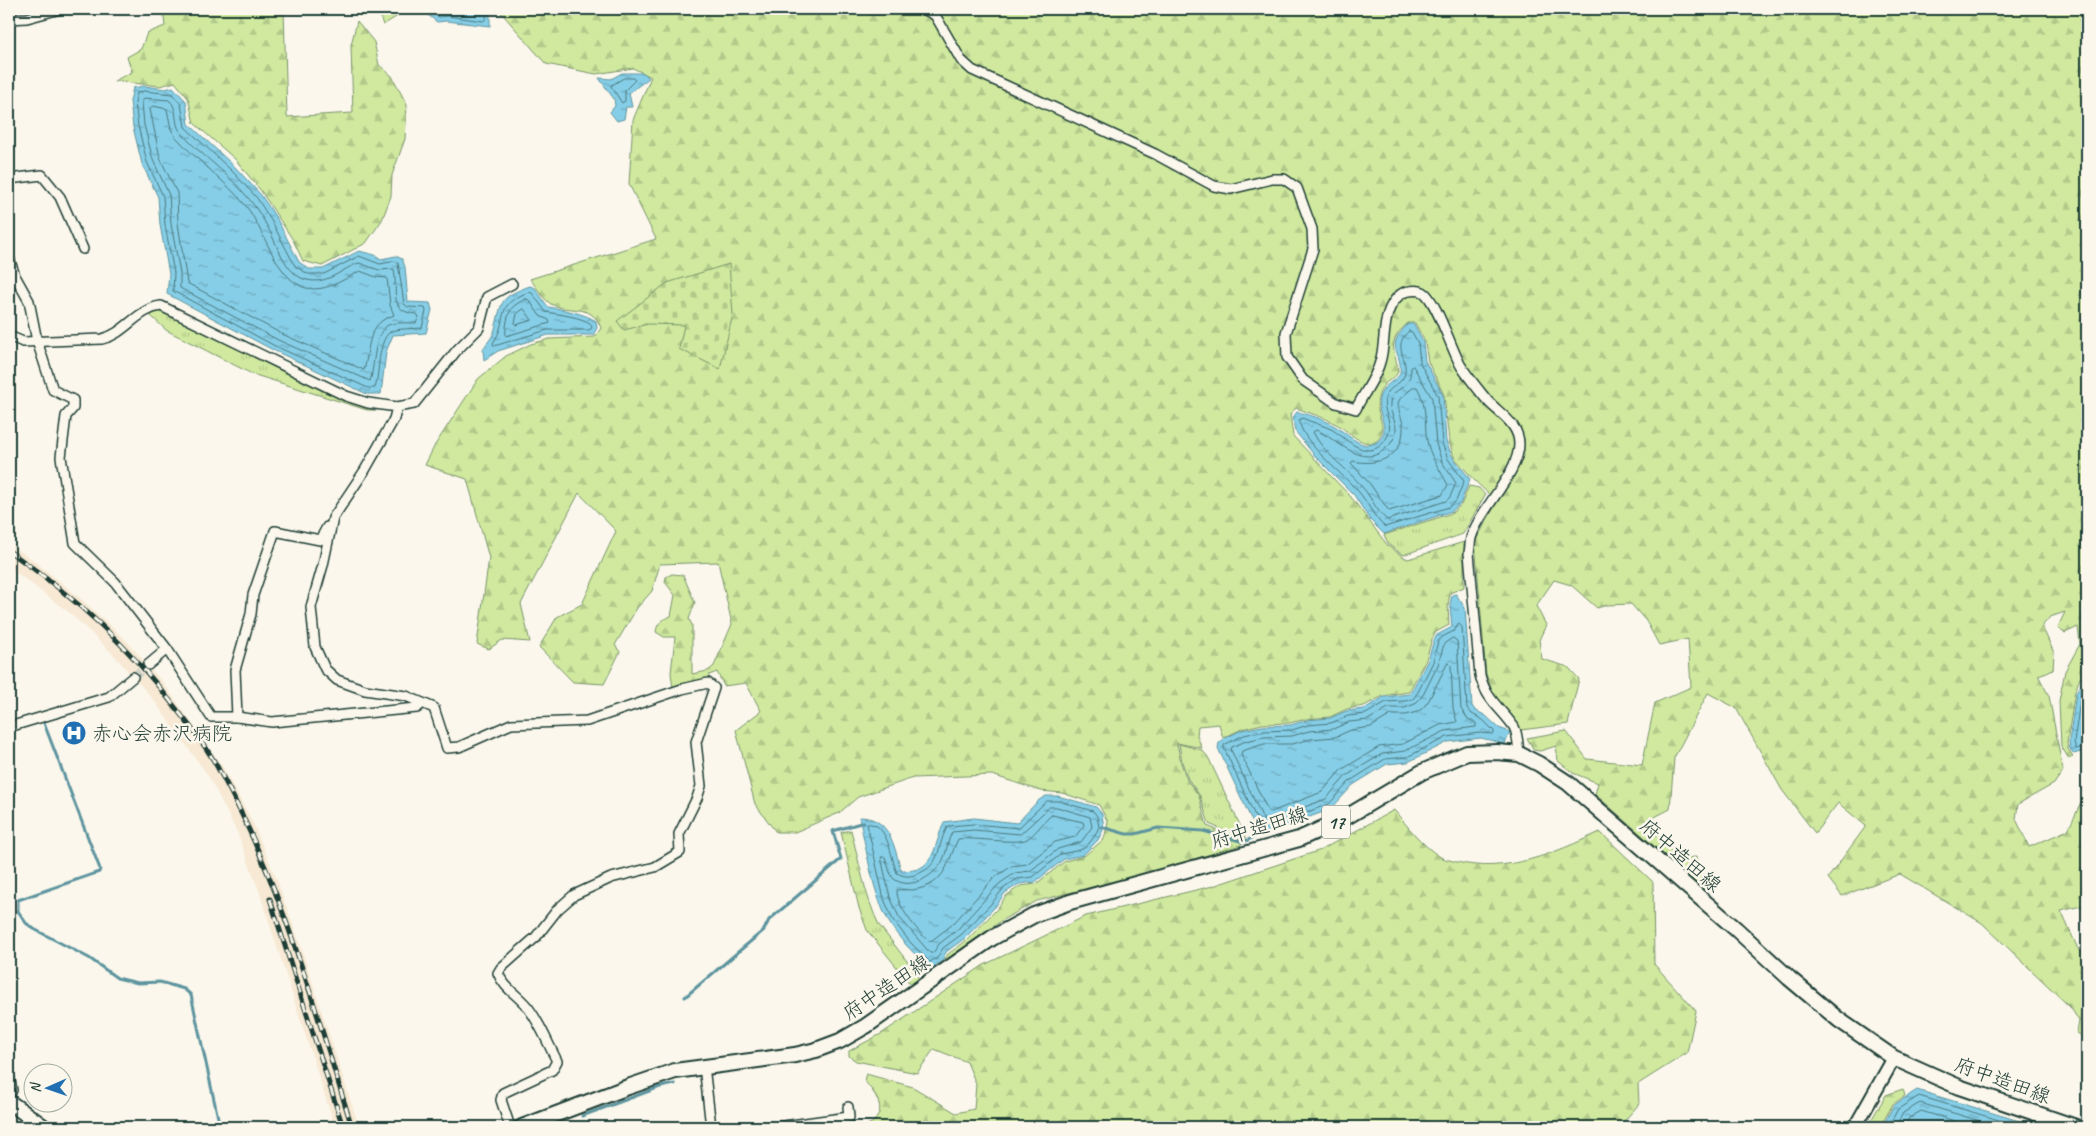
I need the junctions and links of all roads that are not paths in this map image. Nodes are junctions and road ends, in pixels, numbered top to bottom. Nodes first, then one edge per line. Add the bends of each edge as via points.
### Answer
1 (60, 9) edge
2 (870, 9) edge
3 (887, 9) edge
4 (923, 9) edge
5 (9, 19) edge
6 (9, 179) edge
7 (83, 249) dead end
8 (9, 258) edge
9 (512, 284) dead end
10 (9, 336) edge
11 (37, 341) junction
12 (397, 407) junction
13 (333, 518) junction
14 (167, 650) junction
15 (148, 665) tunnel mouth
16 (133, 677) tunnel mouth
17 (422, 703) junction
18 (237, 717) junction
19 (9, 727) edge
20 (1519, 754) junction
21 (1894, 1058) junction
22 (704, 1066) junction
23 (9, 1076) edge
24 (9, 1096) edge
25 (9, 1102) edge
26 (848, 1107) dead end
27 (44, 1127) edge
28 (510, 1127) edge
29 (522, 1127) edge
30 (711, 1127) edge
31 (776, 1127) edge
32 (1855, 1127) edge
33 (2076, 1127) edge

1 - 5 street
2 - 3 street
4 - 20 street via 935,15 961,60 972,70 1155,154 1214,186 1230,188 1272,179 1284,180 1297,188 1312,229 1313,249 1286,333 1287,357 1303,380 1336,403 1356,409 1380,362 1387,314 1396,299 1402,293 1412,291 1422,292 1431,302 1461,366 1487,400 1510,421 1519,441 1518,455 1478,524 1469,553 1483,688 1515,729
6 - 7 street via 42,175 60,197
8 - 11 street via 28,301
9 - 12 street via 487,297 479,328 414,404
10 - 11 street via 23,342
11 - 12 street via 113,336 150,307 161,306 346,396 368,404
11 - 14 street via 52,390 73,400 73,408 66,416 61,457 75,543 116,582
12 - 13 street via 394,419 365,470
13 - 17 street via 312,607 316,654 337,680 365,690 406,696
13 - 18 street via 320,540 275,531 253,595 235,670
14 - 15 street
14 - 18 street via 210,717
16 - 19 street via 109,697
17 - 18 street via 417,708 272,722
17 - 28 street via 434,708 447,748 459,747 511,724 587,721 682,689 708,683 714,688 696,742 701,786 679,834 680,852 655,867 611,878 574,895 498,974 500,980 528,1006 557,1061 552,1070 503,1093 501,1100
20 - 21 main road, 府中造田線 / 17 via 1568,783 1789,978
20 - 22 main road, 府中造田線 / 17 via 1467,753 1422,772 1343,819 1299,839 1070,902 1034,915 992,938 866,1026 832,1044 794,1055
21 - 32 street
21 - 33 main road, 府中造田線 / 17 via 1959,1087
22 - 29 main road, 府中造田線 / 17 via 652,1078
22 - 30 street
23 - 24 street via 12,1090
25 - 27 main road
26 - 31 street via 849,1117

